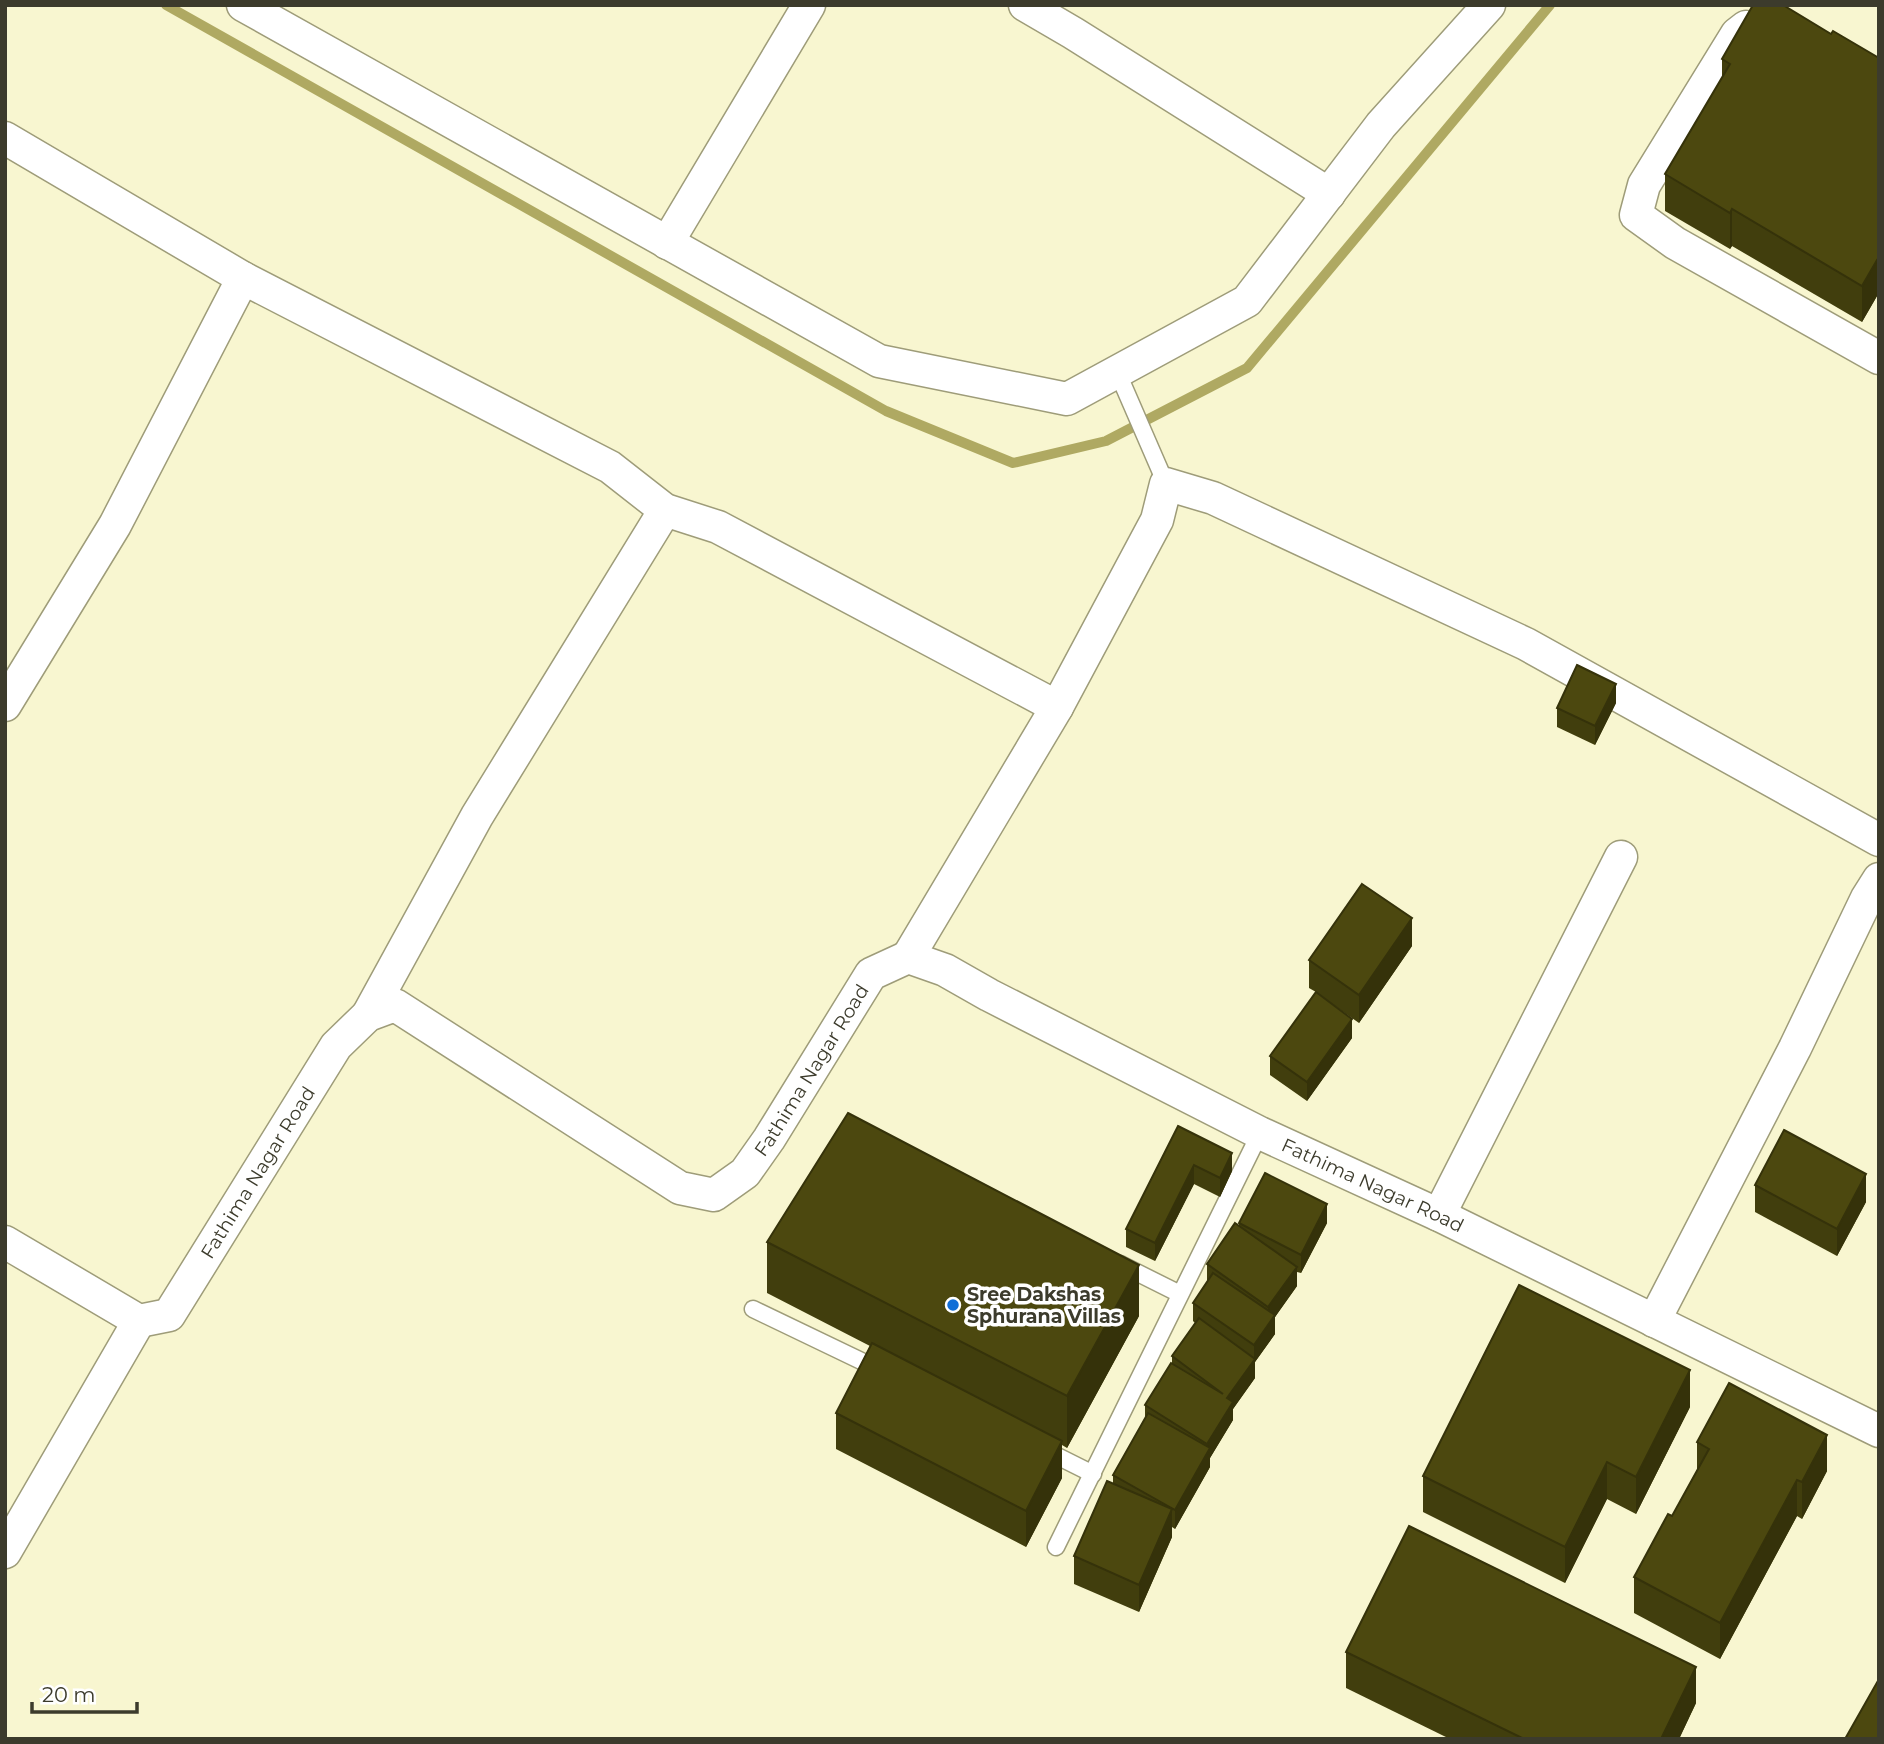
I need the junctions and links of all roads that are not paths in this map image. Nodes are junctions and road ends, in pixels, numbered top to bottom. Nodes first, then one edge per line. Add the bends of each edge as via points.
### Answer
1 (243, 5) edge
2 (809, 5) edge
3 (1025, 5) edge
4 (1473, 10) edge
5 (1770, 16) edge
6 (5, 138) edge
7 (1329, 194) junction
8 (667, 243) junction
9 (243, 278) junction
10 (1879, 358) edge
11 (1117, 373) junction
12 (1165, 483) junction
13 (665, 510) junction
14 (5, 705) edge
15 (1058, 707) junction
16 (1879, 840) edge
17 (1621, 858) dead end
18 (1879, 879) edge
19 (908, 957) junction
20 (368, 1015) junction
21 (1260, 1133) junction
22 (1439, 1215) junction
23 (5, 1242) edge
24 (1105, 1257) edge
25 (1180, 1294) junction
26 (753, 1309) dead end
27 (139, 1321) junction
28 (1654, 1321) junction
29 (891, 1376) edge
30 (1879, 1431) edge
31 (1030, 1443) edge
32 (1093, 1474) junction
33 (1056, 1547) dead end
34 (5, 1552) edge

1 - 8 street
2 - 8 street
3 - 7 street
4 - 7 street
5 - 10 street via 1737,34 1644,185 1636,215 1675,243
6 - 9 street
7 - 11 street via 1247,301
8 - 11 street via 879,361 1067,399
9 - 13 street via 610,467
9 - 14 street via 115,525
11 - 12 lane
12 - 15 street via 1157,520
12 - 16 street via 1213,498 1525,644
13 - 15 street via 718,527
13 - 20 street via 477,816
15 - 19 street
17 - 22 street
18 - 28 street
19 - 20 street, Fathima Nagar Road via 871,974 769,1139 744,1172 714,1195 680,1188 396,1005
19 - 21 street, Fathima Nagar Road via 945,970
20 - 27 street, Fathima Nagar Road via 336,1046 169,1315
21 - 22 street, Fathima Nagar Road
21 - 25 lane
22 - 28 street, Fathima Nagar Road
23 - 27 street
24 - 25 lane
25 - 32 lane
26 - 29 lane
27 - 34 street
28 - 30 street, Fathima Nagar Road
31 - 32 lane
32 - 33 lane

